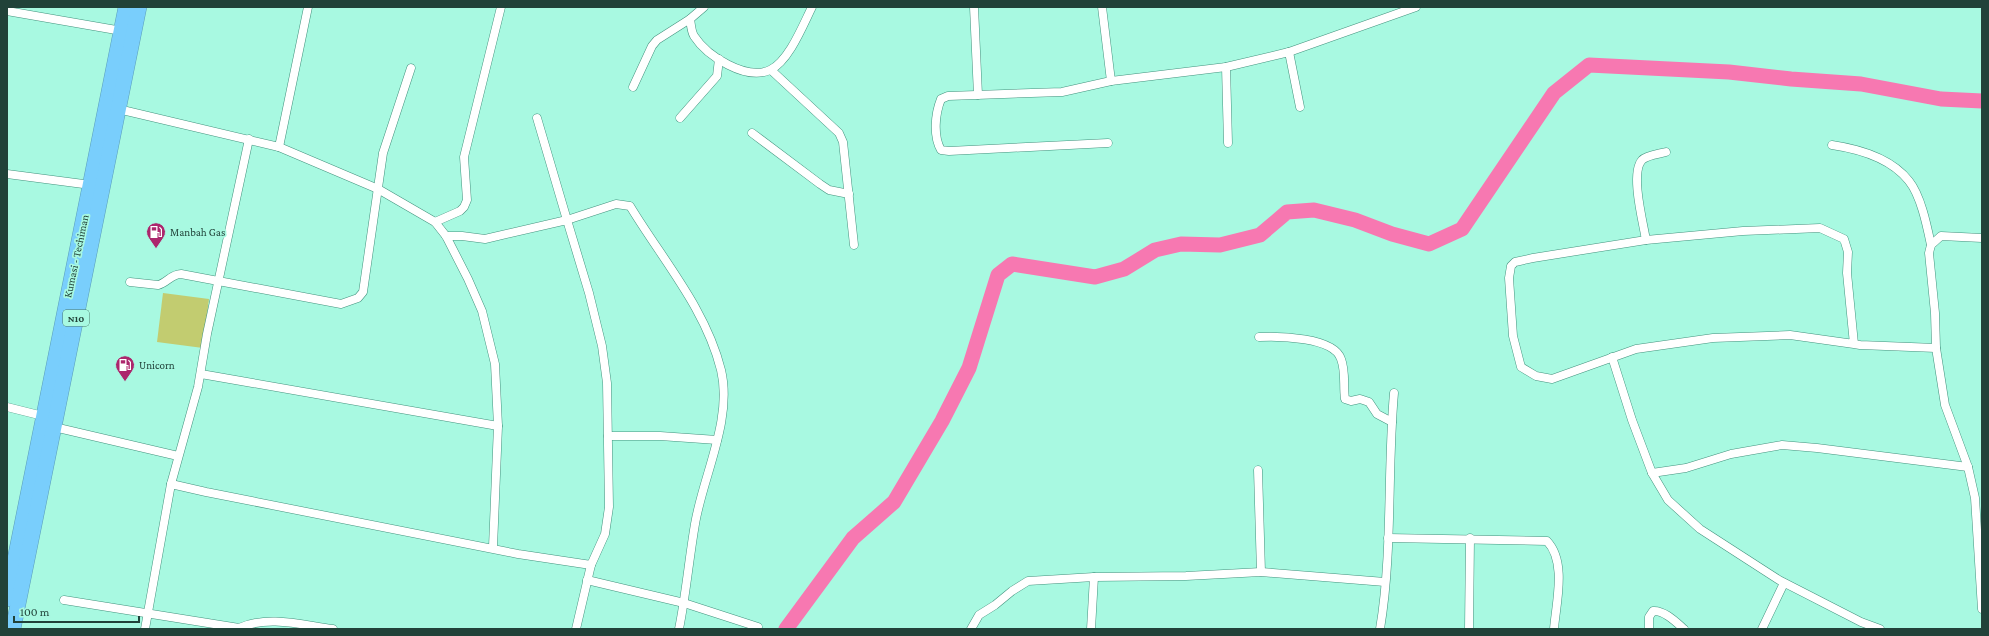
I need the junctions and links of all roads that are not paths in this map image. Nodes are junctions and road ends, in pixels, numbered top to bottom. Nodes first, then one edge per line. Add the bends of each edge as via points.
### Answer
1 (126, 7) edge
2 (139, 7) edge
3 (308, 7) edge
4 (501, 7) edge
5 (704, 7) edge
6 (812, 7) edge
7 (974, 7) edge
8 (1102, 7) edge
9 (1416, 7) edge
10 (11, 10) edge
11 (690, 19) junction
12 (122, 31) junction
13 (1289, 52) junction
14 (719, 59) junction
15 (1226, 67) junction
16 (411, 68) dead end
17 (771, 70) junction
18 (1111, 81) junction
19 (633, 87) dead end
20 (978, 95) junction
21 (1300, 107) dead end
22 (118, 109) junction
23 (537, 118) dead end
24 (680, 118) dead end
25 (752, 133) dead end
26 (249, 139) junction
27 (1108, 143) dead end
28 (1228, 143) dead end
29 (1832, 145) dead end
30 (279, 147) junction
31 (1666, 152) dead end
32 (7, 174) edge
33 (91, 185) junction
34 (378, 188) junction
35 (849, 194) junction
36 (567, 220) junction
37 (435, 222) junction
38 (446, 236) junction
39 (1982, 238) edge
40 (1646, 240) junction
41 (854, 245) dead end
42 (1931, 245) junction
43 (218, 281) junction
44 (130, 282) dead end
45 (1259, 337) dead end
46 (1854, 344) junction
47 (1936, 348) junction
48 (1612, 357) junction
49 (201, 374) junction
50 (1394, 393) dead end
51 (7, 407) edge
52 (43, 416) junction
53 (1392, 422) junction
54 (498, 426) junction
55 (54, 427) junction
56 (608, 436) junction
57 (716, 440) junction
58 (178, 456) junction
59 (1968, 467) junction
60 (1258, 470) dead end
61 (1652, 473) junction
62 (171, 484) junction
63 (1388, 538) junction
64 (1470, 538) junction
65 (492, 547) junction
66 (1980, 555) edge
67 (591, 565) junction
68 (1261, 572) junction
69 (1094, 577) junction
70 (587, 580) junction
71 (1385, 582) junction
72 (1784, 583) junction
73 (7, 599) edge
74 (64, 600) dead end
75 (684, 603) junction
76 (1982, 610) edge
77 (148, 613) junction
78 (758, 627) dead end
79 (239, 628) edge
80 (13, 629) edge
81 (145, 629) edge
82 (333, 629) edge
83 (576, 629) edge
84 (679, 629) edge
85 (971, 629) edge
86 (1091, 629) edge
87 (1380, 629) edge
88 (1469, 629) edge
89 (1554, 629) edge
90 (1649, 629) edge
91 (1684, 629) edge
92 (1762, 629) edge
93 (1880, 629) edge

1 - 12 highway, Kumasi - Techiman / N10
2 - 22 highway, N10
3 - 30 street
4 - 37 street via 464,157 467,200 460,211
5 - 11 street
6 - 17 street via 794,44
7 - 20 street
8 - 18 street
9 - 13 street
10 - 12 street
11 - 14 street via 696,38
11 - 19 street via 657,40
12 - 33 highway, Kumasi - Techiman / N10
13 - 15 street
13 - 21 street
14 - 17 street via 743,72
14 - 24 street via 717,76
15 - 18 street
15 - 28 street
16 - 34 street via 383,153
17 - 35 street via 839,133 843,142
18 - 20 street via 1062,92
20 - 27 street via 948,96 941,99 937,109 936,126 941,150
22 - 26 street
22 - 55 highway, N10
23 - 36 street
25 - 35 street via 829,190
26 - 30 street
26 - 43 street
29 - 42 street via 1876,156 1909,181 1925,217
30 - 34 street
31 - 40 street via 1644,158 1638,165 1638,193
32 - 33 street
33 - 52 highway, Kumasi - Techiman / N10
34 - 37 street
34 - 43 street via 363,292 358,298 341,304
35 - 41 street
36 - 38 street via 485,239
36 - 56 street via 602,346 607,383
36 - 57 street via 616,204 630,206 695,304 718,358 724,397
37 - 38 street
38 - 54 street via 468,279 489,332 495,364
39 - 42 street via 1941,236
40 - 46 street via 1743,231 1820,228 1831,232 1844,239 1848,252 1847,273
40 - 48 street via 1533,258 1515,262 1511,266 1509,278 1513,336 1521,367 1536,376 1552,380
42 - 47 street via 1928,261 1935,313
43 - 44 street via 181,274 174,275 158,285
43 - 49 street
45 - 53 street via 1281,336 1324,344 1334,349 1341,358 1345,399 1369,402 1377,414
46 - 47 street
46 - 48 street via 1790,335 1713,338 1636,348
47 - 59 street via 1945,404
48 - 61 street
49 - 54 street
49 - 58 street
50 - 53 street
51 - 52 street
52 - 73 highway, Kumasi - Techiman / N10
53 - 63 street
54 - 65 street
55 - 58 street
55 - 80 highway, N10
56 - 57 street
56 - 67 street via 609,507 605,534
57 - 75 street via 695,523
58 - 62 street
59 - 61 street via 1782,446 1731,454 1686,468
59 - 66 street via 1975,498
60 - 68 street
61 - 72 street via 1668,500 1700,529
62 - 65 street via 277,507
62 - 77 street
63 - 64 street
63 - 71 street
64 - 88 street
64 - 89 street via 1547,541 1552,546 1559,571
65 - 67 street via 518,554
66 - 76 street
67 - 70 street
68 - 69 street
68 - 71 street
69 - 85 street via 1028,581 978,615
69 - 86 street
70 - 75 street
70 - 83 street
71 - 87 street
72 - 92 street
72 - 93 street via 1860,622
74 - 77 street
75 - 78 street
75 - 84 street
77 - 79 street
77 - 81 street
79 - 82 street via 251,622 268,621
90 - 91 street via 1651,613 1656,611

